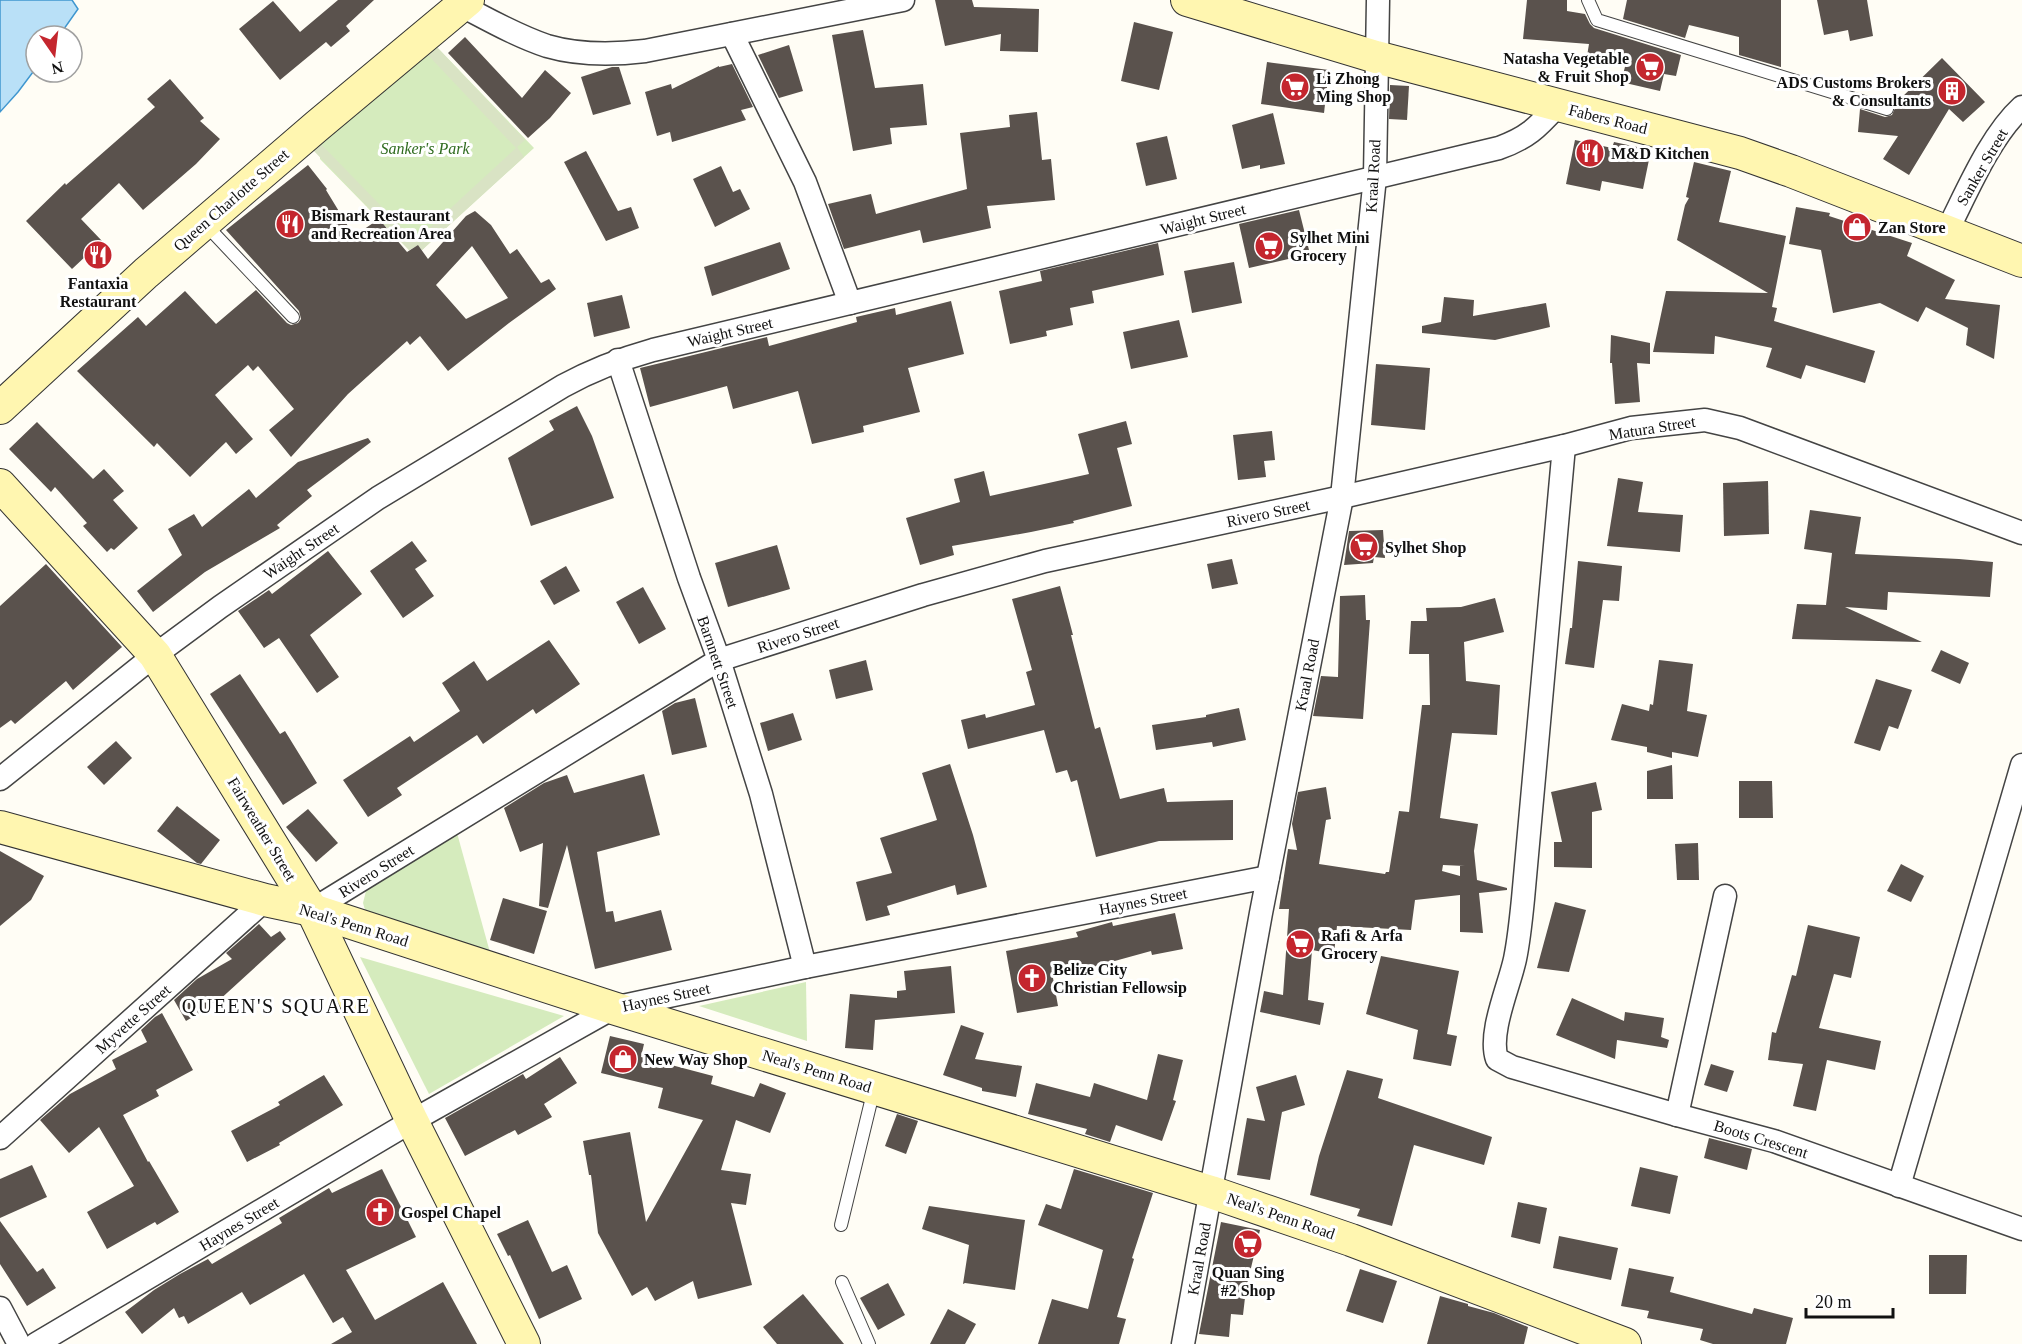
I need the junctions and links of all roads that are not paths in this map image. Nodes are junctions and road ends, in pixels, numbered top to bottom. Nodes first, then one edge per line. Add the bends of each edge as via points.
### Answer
1 (903, 0) edge
2 (1187, 0) edge
3 (1378, 0) edge
4 (1588, 0) edge
5 (465, 3) edge
6 (732, 34) junction
7 (1376, 57) junction
8 (1557, 106) junction
9 (2022, 107) edge
10 (1887, 109) dead end
11 (1375, 177) junction
12 (204, 223) junction
13 (1947, 231) junction
14 (2022, 261) edge
15 (850, 303) junction
16 (293, 317) dead end
17 (618, 360) junction
18 (0, 408) edge
19 (1564, 446) junction
20 (0, 485) edge
21 (1342, 497) junction
22 (2022, 533) edge
23 (155, 655) junction
24 (719, 660) junction
25 (2022, 765) edge
26 (0, 779) edge
27 (0, 826) edge
28 (1268, 877) junction
29 (1725, 896) dead end
30 (265, 900) junction
31 (312, 910) junction
32 (805, 968) junction
33 (613, 1008) junction
34 (874, 1089) junction
35 (1677, 1115) junction
36 (412, 1121) junction
37 (0, 1138) edge
38 (1899, 1186) junction
39 (1211, 1192) junction
40 (841, 1225) dead end
41 (2022, 1229) edge
42 (842, 1282) dead end
43 (0, 1308) edge
44 (19, 1344) edge
45 (36, 1344) edge
46 (524, 1344) edge
47 (868, 1344) edge
48 (1183, 1344) edge
49 (1625, 1344) edge

1 - 6 street
2 - 7 street, Fabers Road
3 - 7 street, Kraal Road
4 - 10 lane via 1597,20
5 - 6 street via 508,29 547,46 584,52 626,54
5 - 12 street, Queen Charlotte Street
6 - 15 street via 805,182
7 - 8 street, Fabers Road
7 - 11 street, Kraal Road
8 - 11 street, Waight Street via 1535,130 1516,142
8 - 13 street, Fabers Road via 1740,153
9 - 13 street, Sanker Street via 1986,155
11 - 15 street, Waight Street
11 - 21 street, Kraal Road
12 - 16 lane
12 - 18 street, Queen Charlotte Street
13 - 14 street, Fabers Road
15 - 17 street, Waight Street
17 - 23 street, Waight Street via 563,386 378,498
17 - 24 street, Barnnett Street
19 - 21 street, Matura Street
19 - 22 street, Matura Street via 1631,428 1706,420 1778,441
19 - 35 street, Boots Crescent via 1523,899 1515,958 1494,1035 1494,1049 1497,1059 1512,1067
20 - 23 street, Fairweather Street
21 - 24 street, Rivero Street via 1045,561
21 - 28 street, Kraal Road
23 - 26 street, Waight Street
23 - 31 street, Fairweather Street
24 - 31 street, Rivero Street
24 - 32 street, Barnnett Street via 761,794
25 - 38 street
27 - 30 street, Neal's Penn Road
28 - 32 street, Haynes Street
28 - 39 street, Kraal Road
29 - 35 street
30 - 31 street, Neal's Penn Road
30 - 37 street, Myvette Street
31 - 33 street, Neal's Penn Road
31 - 36 street, Fairweather Street
32 - 33 street, Haynes Street
33 - 34 street, Neal's Penn Road
33 - 36 street, Haynes Street
34 - 39 street, Neal's Penn Road
34 - 40 lane
35 - 38 street, Boots Crescent via 1774,1141
36 - 45 street, Haynes Street
36 - 46 street, Fairweather Street
38 - 41 street, Boots Crescent
39 - 48 street, Kraal Road
39 - 49 street, Neal's Penn Road via 1351,1240
42 - 47 lane
43 - 44 street

